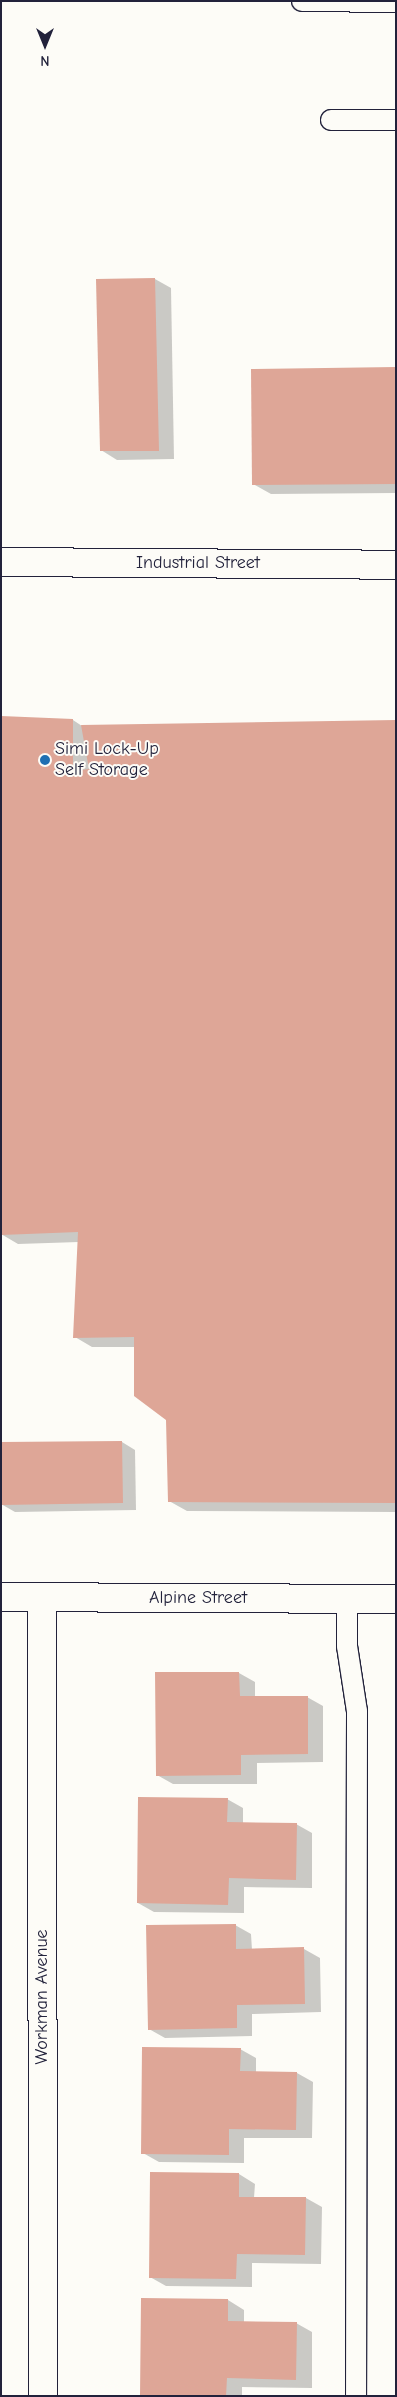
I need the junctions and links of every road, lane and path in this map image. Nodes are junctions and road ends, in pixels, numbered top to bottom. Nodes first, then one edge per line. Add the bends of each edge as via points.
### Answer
1 (302, 1) edge
2 (396, 2) edge
3 (330, 120) dead end
4 (396, 120) edge
5 (1, 562) edge
6 (396, 565) edge
7 (1, 1597) edge
8 (42, 1598) junction
9 (346, 1599) junction
10 (396, 1599) edge
11 (43, 2396) edge
12 (356, 2396) edge

1 - 2 lane
3 - 4 lane
5 - 6 street, Industrial Street
7 - 8 street, Alpine Street
8 - 9 street, Alpine Street
8 - 11 street, Workman Avenue
9 - 10 street, Alpine Street
9 - 12 lane via 347,1646 357,1711

